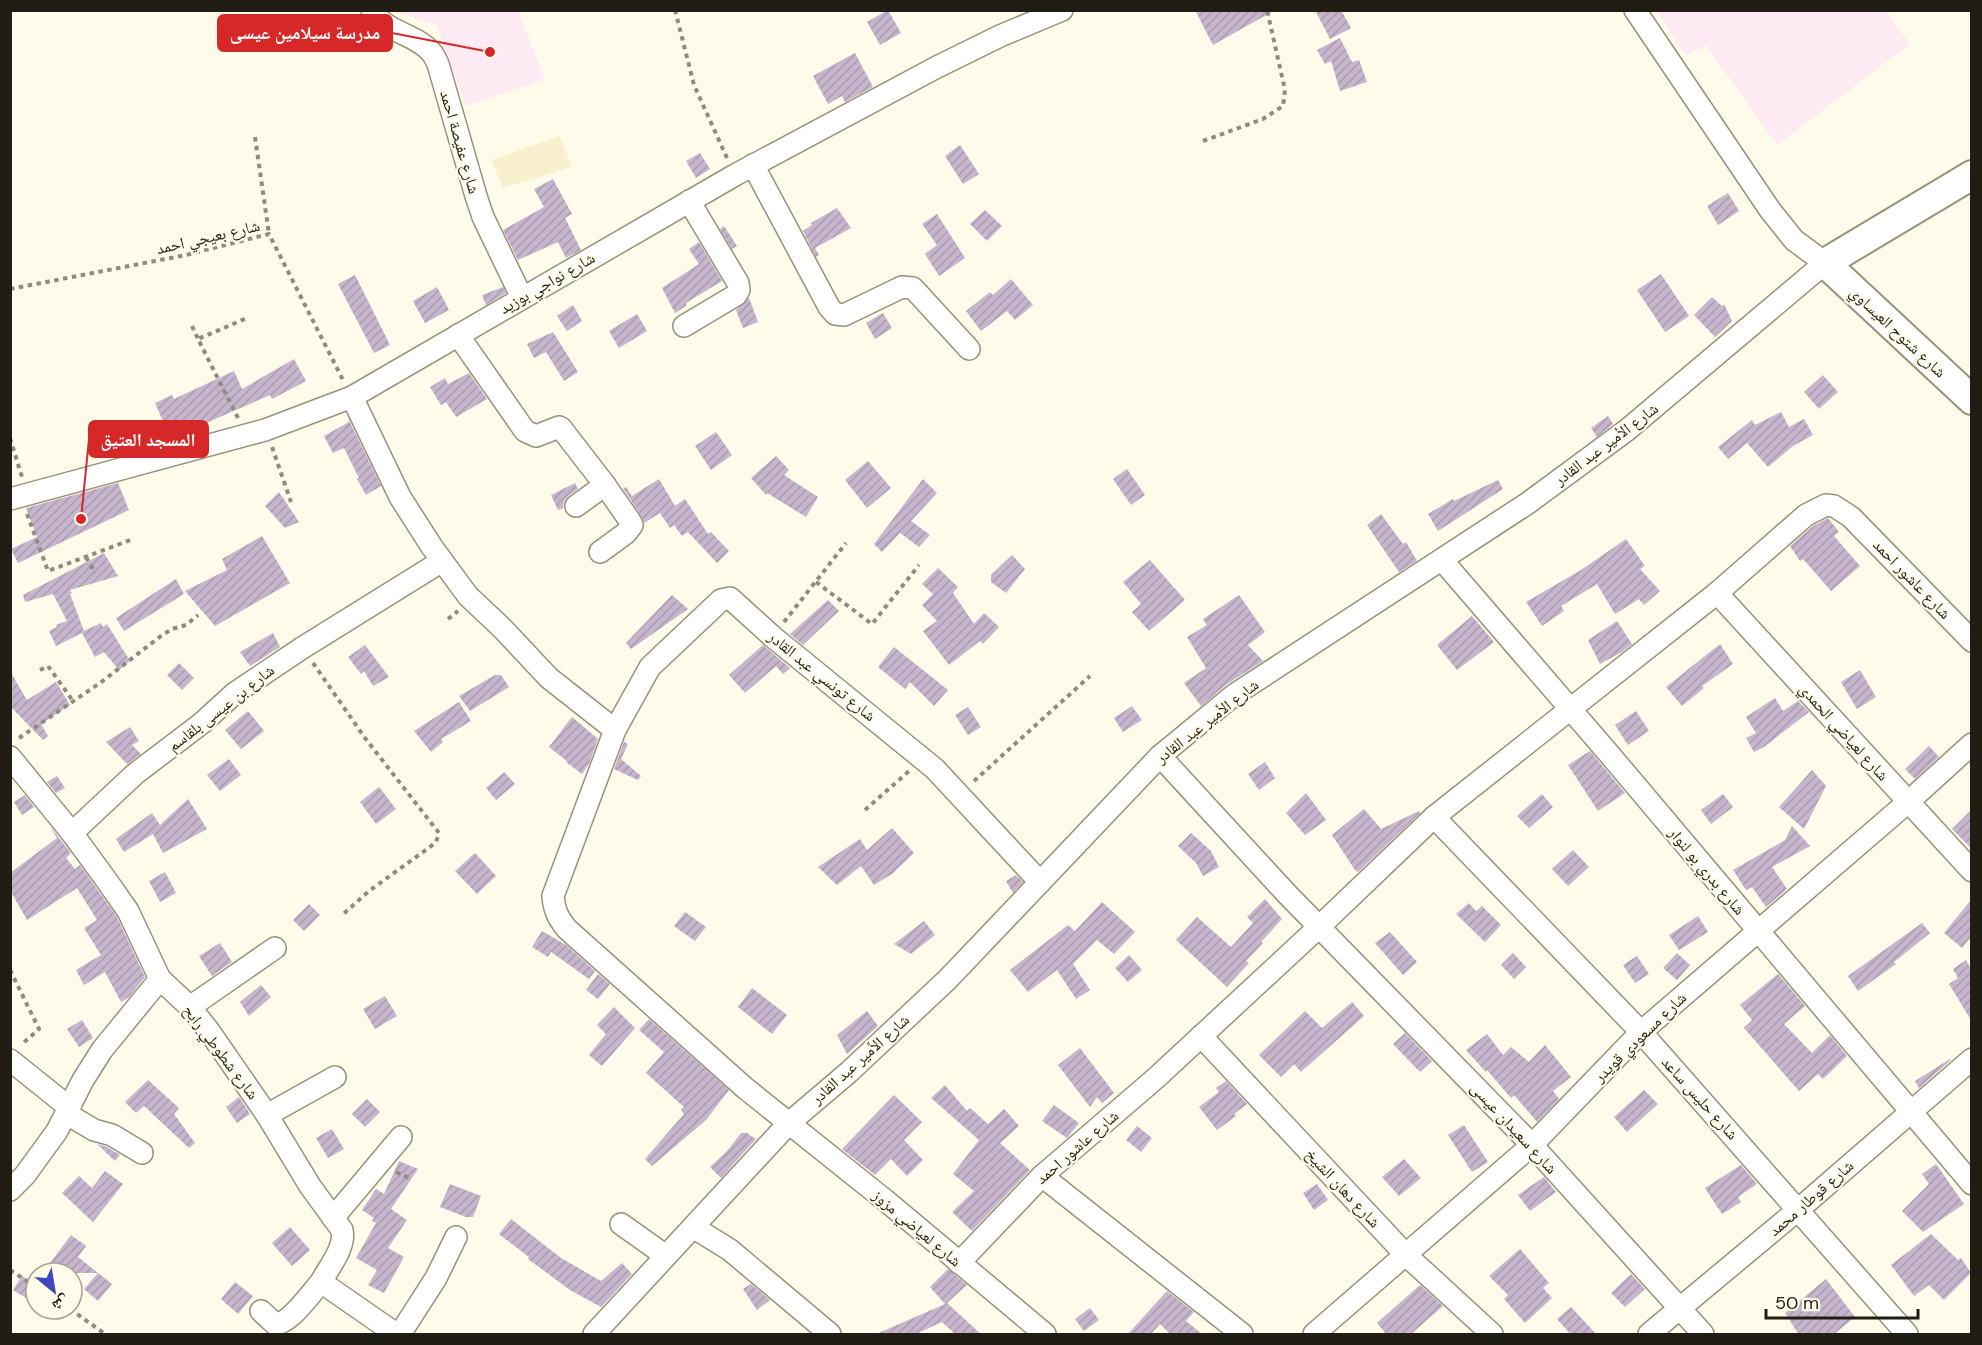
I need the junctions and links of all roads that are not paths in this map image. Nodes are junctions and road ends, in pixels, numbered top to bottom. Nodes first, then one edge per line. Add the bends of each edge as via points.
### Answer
1 (372, 10) edge
2 (1062, 10) edge
3 (1635, 10) edge
4 (744, 170) junction
5 (1971, 175) edge
6 (689, 201) junction
7 (1825, 263) junction
8 (522, 298) junction
9 (684, 327) dead end
10 (458, 335) junction
11 (969, 349) dead end
12 (351, 397) junction
13 (1971, 400) edge
14 (605, 485) junction
15 (20, 497) edge
16 (576, 506) dead end
17 (600, 552) dead end
18 (1442, 560) junction
19 (442, 561) junction
20 (1717, 593) junction
21 (1971, 641) edge
22 (1570, 709) junction
23 (615, 730) junction
24 (1971, 744) edge
25 (1160, 756) junction
26 (10, 757) edge
27 (1908, 802) junction
28 (1434, 817) junction
29 (72, 832) junction
30 (1971, 872) edge
31 (1040, 882) junction
32 (1320, 926) junction
33 (1758, 932) junction
34 (275, 948) dead end
35 (160, 979) junction
36 (190, 1007) junction
37 (1641, 1032) junction
38 (1201, 1036) junction
39 (13, 1055) edge
40 (1971, 1059) edge
41 (334, 1077) dead end
42 (1911, 1110) junction
43 (69, 1111) junction
44 (267, 1115) junction
45 (789, 1123) junction
46 (401, 1137) dead end
47 (1532, 1145) junction
48 (142, 1153) dead end
49 (1042, 1176) junction
50 (1971, 1184) edge
51 (11, 1188) edge
52 (1799, 1209) junction
53 (333, 1218) junction
54 (621, 1224) dead end
55 (693, 1227) junction
56 (456, 1237) dead end
57 (1406, 1255) junction
58 (666, 1256) junction
59 (959, 1263) junction
60 (321, 1281) junction
61 (1678, 1309) junction
62 (261, 1311) dead end
63 (398, 1335) edge
64 (594, 1335) edge
65 (830, 1335) edge
66 (1045, 1335) edge
67 (1242, 1335) edge
68 (1314, 1335) edge
69 (1492, 1335) edge
70 (1649, 1335) edge
71 (1703, 1335) edge
72 (1907, 1335) edge

1 - 8 street, شارع عفيصة احمد via 393,30 432,52 483,217
2 - 4 street, شارع نواجي بوزيد via 938,67
3 - 7 street via 1770,210 1794,240
4 - 6 street, شارع نواجي بوزيد
4 - 11 street via 835,314 844,315 908,286
5 - 7 street, شارع الأمير عبد القادر
6 - 8 street, شارع نواجي بوزيد
6 - 9 street via 739,290
7 - 13 street, شارع شتوح العيساوي
7 - 18 street, شارع الأمير عبد القادر via 1627,430
8 - 10 street, شارع نواجي بوزيد
10 - 12 street, شارع نواجي بوزيد
10 - 14 street via 525,431 536,436 561,428
12 - 15 street, شارع نواجي بوزيد via 256,432
12 - 19 street via 400,497
14 - 16 street
14 - 17 street via 632,525
18 - 22 street, شارع بدري بو لنوار
18 - 25 street, شارع الأمير عبد القادر via 1234,695
19 - 23 street via 468,596 549,678
19 - 29 street, شارع بن عيسى بلقاسم via 235,693 135,774
20 - 21 street, شارع عاشور احمد via 1806,515 1826,505 1834,506 1851,518
20 - 22 street, شارع عاشور احمد
20 - 27 street, شارع لعياضي الحمدي
22 - 28 street, شارع عاشور احمد
22 - 33 street, شارع بدري بو لنوار
23 - 31 street, شارع تونسي عبد القادر via 650,667 721,600 730,598 935,769
23 - 45 street, شارع لعياضي مزوز via 553,896 557,916 745,1088
24 - 27 street, شارع مسعودي قويدر
25 - 31 street, شارع الأمير عبد القادر
25 - 32 street, شارع سعيدان عيسى
26 - 29 street, شارع شطوطي رابح
27 - 30 street, شارع لعياضي الحمدي
27 - 33 street, شارع مسعودي قويدر
28 - 32 street, شارع عاشور احمد
28 - 37 street, شارع حليس ساعد
29 - 35 street, شارع شطوطي رابح via 128,911
31 - 45 street, شارع الأمير عبد القادر via 948,979
32 - 38 street, شارع عاشور احمد
32 - 47 street, شارع سعيدان عيسى
33 - 37 street, شارع مسعودي قويدر
33 - 42 street, شارع بدري بو لنوار
34 - 36 street
35 - 36 street, شارع شطوطي رابح
35 - 43 street via 102,1050
36 - 44 street, شارع شطوطي رابح
37 - 47 street, شارع مسعودي قويدر
37 - 52 street, شارع حليس ساعد
38 - 49 street, شارع عاشور احمد
38 - 57 street, شارع دهان الشيخ
39 - 43 street
40 - 42 street, شارع قوطار محمد
41 - 44 street
42 - 50 street, شارع بدري بو لنوار
42 - 52 street, شارع قوطار محمد
43 - 48 street via 94,1130 112,1135
43 - 51 street via 43,1152
44 - 53 street, شارع شطوطي رابح
45 - 55 street, شارع الأمير عبد القادر
45 - 59 street, شارع لعياضي مزوز
46 - 53 street
47 - 57 street, شارع مسعودي قويدر
47 - 61 street, شارع سعيدان عيسى
49 - 59 street, شارع عاشور احمد
49 - 67 street
52 - 61 street, شارع قوطار محمد
52 - 72 street, شارع حليس ساعد
53 - 60 street, شارع شطوطي رابح via 343,1236
54 - 58 street
55 - 58 street, شارع الأمير عبد القادر
55 - 65 street via 730,1250
56 - 63 street via 436,1278
57 - 68 street, شارع مسعودي قويدر
57 - 69 street, شارع دهان الشيخ
58 - 64 street, شارع الأمير عبد القادر
59 - 66 street, شارع لعياضي مزوز
60 - 62 street via 282,1324 275,1324
60 - 63 street
61 - 70 street, شارع قوطار محمد
61 - 71 street, شارع سعيدان عيسى

